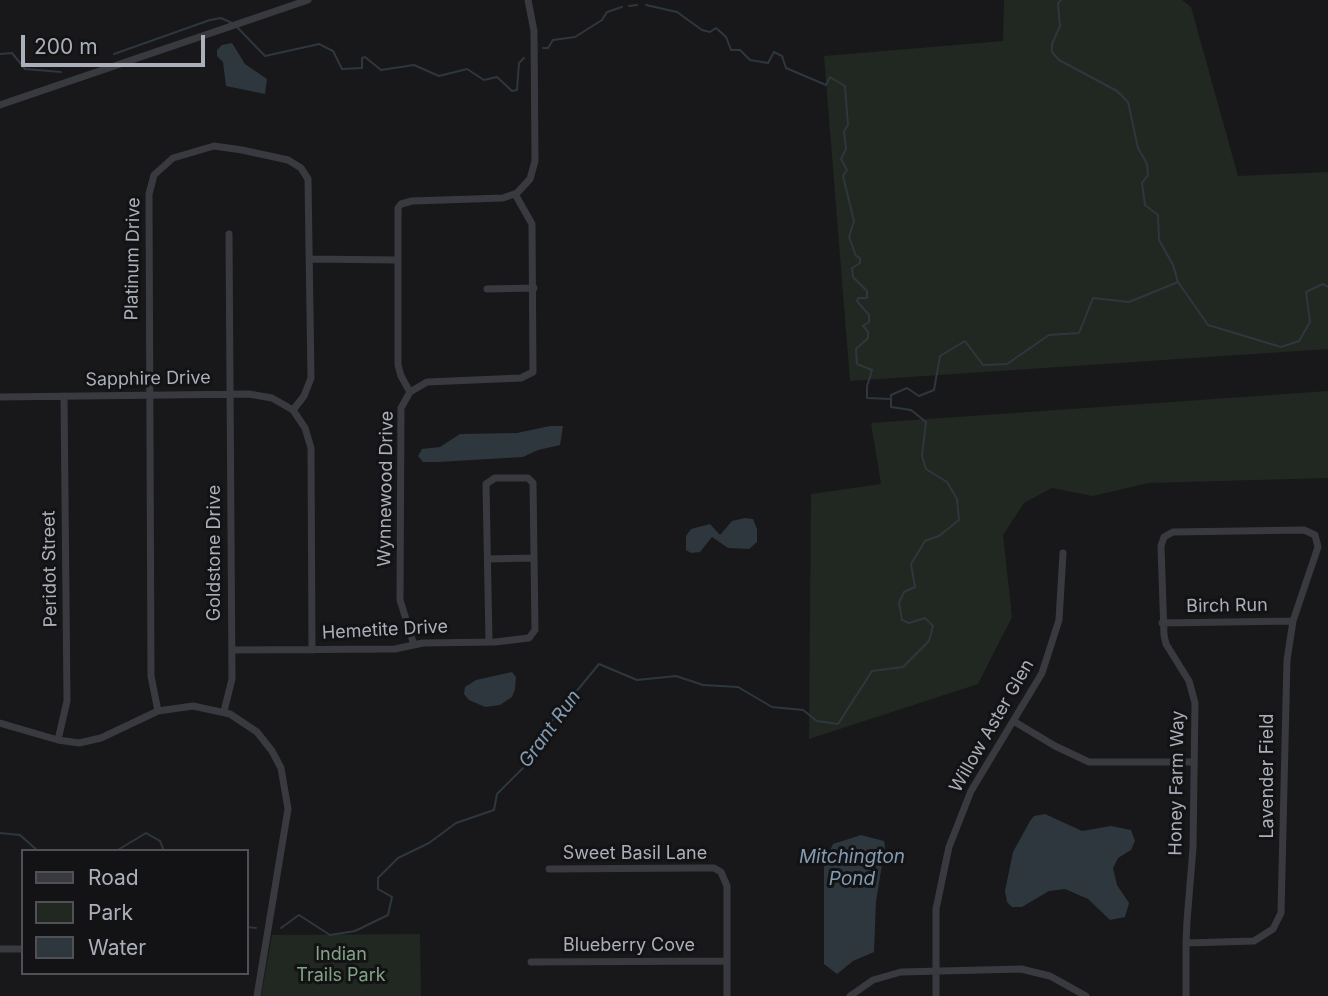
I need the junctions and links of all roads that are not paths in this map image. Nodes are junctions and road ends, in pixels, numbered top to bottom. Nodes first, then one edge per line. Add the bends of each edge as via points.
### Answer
1 (308, 0) edge
2 (528, 0) edge
3 (0, 105) edge
4 (515, 194) junction
5 (229, 234) dead end
6 (311, 259) junction
7 (397, 260) junction
8 (534, 288) junction
9 (487, 289) dead end
10 (410, 392) junction
11 (148, 394) junction
12 (230, 394) junction
13 (64, 396) junction
14 (0, 397) edge
15 (293, 410) junction
16 (1315, 534) joint
17 (1063, 553) dead end
18 (534, 558) junction
19 (488, 559) junction
20 (1293, 621) junction
21 (1162, 623) junction
22 (489, 642) junction
23 (414, 645) junction
24 (232, 650) junction
25 (312, 650) junction
26 (158, 711) junction
27 (223, 711) junction
28 (1015, 722) junction
29 (0, 723) edge
30 (58, 740) junction
31 (1194, 762) junction
32 (549, 869) dead end
33 (1186, 943) junction
34 (0, 950) edge
35 (21, 950) edge
36 (727, 961) junction
37 (531, 962) dead end
38 (935, 972) junction
39 (257, 996) edge
40 (727, 996) edge
41 (850, 996) edge
42 (936, 996) edge
43 (1086, 996) edge
44 (1186, 996) edge

1 - 3 street
2 - 4 street via 534,31 535,162 530,179
4 - 7 street via 487,200 401,204
4 - 8 street, Wynnewood Drive via 532,224
5 - 12 street, Goldstone Drive
6 - 7 street
6 - 11 street, Platinum Drive via 310,184 296,164 273,155 214,146 163,164 154,175 149,194
6 - 15 street, Platinum Drive via 311,378
7 - 10 street via 398,365
8 - 9 street
8 - 10 street, Wynnewood Drive via 531,374 441,379
10 - 23 street, Wynnewood Drive via 399,416 400,600
11 - 12 street, Sapphire Drive
11 - 13 street, Sapphire Drive
11 - 26 street, Platinum Drive via 151,676
12 - 15 street, Sapphire Drive via 261,395
12 - 24 street, Goldstone Drive
13 - 14 street, Sapphire Drive
13 - 30 street, Peridot Street via 67,701
15 - 25 street via 311,448
16 - 20 street, Lavender Field via 1318,547
16 - 21 street, Honey Farm Way via 1304,530 1173,532 1164,537
17 - 28 street, Willow Aster Glen via 1059,621 1042,673
18 - 19 street
18 - 19 street via 533,484 528,478 510,477 490,479 486,484
18 - 22 street, Hemetite Drive via 535,630 525,640
19 - 22 street
20 - 21 street, Birch Run
20 - 33 street, Lavender Field via 1284,696 1282,913 1273,929 1254,941
21 - 31 street, Honey Farm Way via 1166,644 1184,668 1193,691
22 - 23 street, Hemetite Drive
23 - 25 street, Hemetite Drive
24 - 25 street, Hemetite Drive
24 - 27 street, Goldstone Drive via 232,679
26 - 27 street via 193,706
26 - 30 street via 101,738 79,743
27 - 39 street via 266,742 286,787 286,820
28 - 31 street via 1089,762
28 - 38 street, Willow Aster Glen via 971,791 948,847 936,909
29 - 30 street
31 - 33 street, Honey Farm Way
32 - 36 street, Sweet Basil Lane via 714,869 726,878
33 - 44 street, Honey Farm Way
34 - 35 street
36 - 37 street, Blueberry Cove
36 - 40 street, Sweet Basil Lane
38 - 41 street via 901,972 873,980
38 - 42 street, Willow Aster Glen
38 - 43 street via 1038,972

